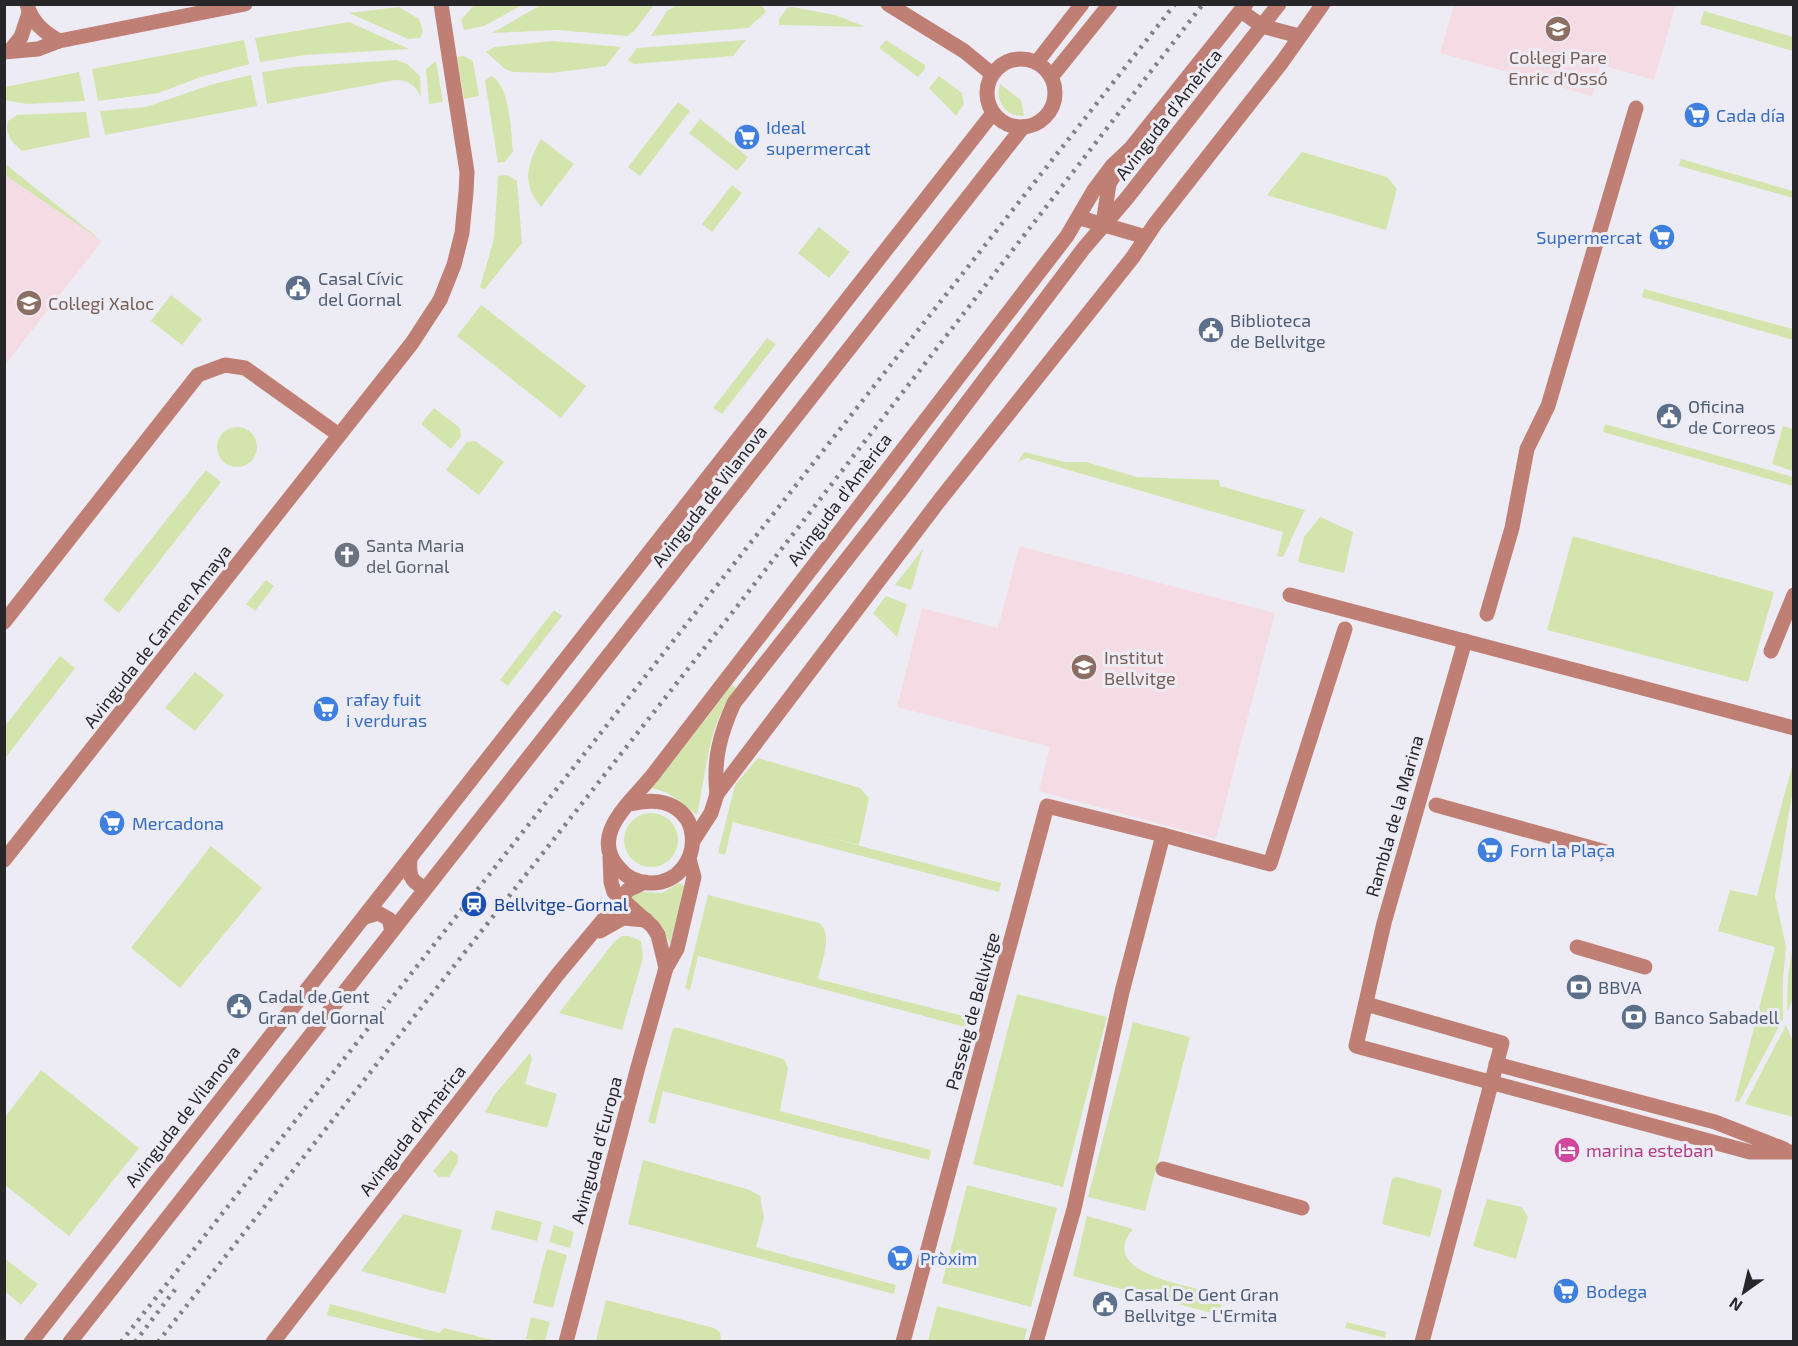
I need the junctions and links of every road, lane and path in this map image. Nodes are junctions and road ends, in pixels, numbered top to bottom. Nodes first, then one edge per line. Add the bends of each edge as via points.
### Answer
1 (245, 4) edge
2 (441, 4) edge
3 (888, 4) edge
4 (1082, 4) edge
5 (1110, 4) edge
6 (1279, 4) edge
7 (1323, 4) edge
8 (1243, 8) edge
9 (28, 9) edge
10 (1262, 26) junction
11 (1299, 36) junction
12 (59, 41) junction
13 (7, 52) edge
14 (1037, 62) junction
15 (992, 74) junction
16 (1052, 76) junction
17 (1636, 108) dead end
18 (993, 113) junction
19 (1023, 128) junction
20 (1131, 148) junction
21 (1080, 218) junction
22 (1103, 224) junction
23 (1146, 237) junction
24 (339, 435) junction
25 (1290, 595) dead end
26 (1794, 595) edge
27 (1487, 614) dead end
28 (4, 622) edge
29 (1345, 629) dead end
30 (1465, 641) junction
31 (1771, 651) dead end
32 (1794, 728) edge
33 (717, 794) junction
34 (630, 804) junction
35 (1436, 805) dead end
36 (1163, 835) junction
37 (693, 841) junction
38 (1606, 852) dead end
39 (610, 855) junction
40 (410, 858) junction
41 (689, 859) junction
42 (4, 860) edge
43 (611, 882) junction
44 (645, 882) junction
45 (425, 888) junction
46 (620, 899) junction
47 (365, 916) junction
48 (646, 920) junction
49 (392, 931) junction
50 (583, 944) junction
51 (1577, 947) dead end
52 (1645, 967) dead end
53 (666, 968) junction
54 (1366, 1004) junction
55 (1496, 1064) junction
56 (1492, 1084) junction
57 (1792, 1152) edge
58 (1163, 1169) dead end
59 (1302, 1208) dead end
60 (31, 1341) edge
61 (70, 1341) edge
62 (273, 1341) edge
63 (566, 1341) edge
64 (903, 1341) edge
65 (1036, 1341) edge
66 (1422, 1341) edge

1 - 12 street
2 - 24 street, Avinguda de Carmen Amaya via 467,172 459,243 440,300 412,343
3 - 15 street via 964,51
4 - 14 street
5 - 16 street
6 - 10 street, Avinguda d'Amèrica
7 - 11 street, Avinguda d'Amèrica
8 - 10 street, Avinguda d'Amèrica
8 - 20 street, Avinguda d'Amèrica
9 - 12 street via 44,31
9 - 13 street via 21,37
10 - 11 street, Avinguda d'Amèrica
10 - 22 street, Avinguda d'Amèrica
11 - 23 street, Avinguda d'Amèrica
12 - 13 street via 38,49
14 - 15 street via 1010,60
14 - 16 street
15 - 18 street via 987,93
16 - 19 street via 1055,95 1050,113 1035,125
17 - 27 street via 1548,406 1527,449 1512,528
18 - 19 street via 1011,126
18 - 40 street, Avinguda de Vilanova
19 - 45 street, Avinguda de Vilanova
20 - 21 street, Avinguda d'Amèrica via 1094,190
20 - 22 street, Avinguda d'Amèrica via 1109,184
21 - 22 street
21 - 34 street, Avinguda d'Amèrica
22 - 23 street
22 - 33 street, Avinguda d'Amèrica via 902,490 734,703 719,738 714,769
23 - 33 street, Avinguda d'Amèrica via 850,616
24 - 28 street via 245,368 225,365 198,375
24 - 42 street, Avinguda de Carmen Amaya
25 - 30 street
26 - 31 street
29 - 36 street, Passeig de Bellvitge via 1270,864
30 - 32 street
30 - 54 street, Rambla de la Marina via 1384,923
33 - 37 street, Avinguda d'Amèrica via 711,813
34 - 37 street via 658,801 671,805 691,825
34 - 39 street, Avinguda d'Amèrica via 611,827 607,842
35 - 38 street, Rambla de la Marina
36 - 64 street, Passeig de Bellvitge via 1047,806
36 - 65 street via 1122,992 1074,1209
37 - 41 street, Avinguda d'Amèrica
39 - 43 street, Avinguda d'Europa
39 - 44 street via 625,874
40 - 45 street via 409,876 414,884
40 - 47 street, Avinguda de Vilanova
41 - 44 street, Avinguda d'Amèrica via 670,878
41 - 53 street, Avinguda d'Europa via 693,888 677,949
43 - 46 street, Avinguda d'Europa
43 - 50 street, Avinguda d'Amèrica via 605,903
44 - 46 street, Avinguda d'Amèrica via 632,886
45 - 49 street, Avinguda de Vilanova
46 - 48 street, Avinguda d'Europa
46 - 50 street, Avinguda d'Amèrica
47 - 49 street via 378,914 389,919
47 - 60 street, Avinguda de Vilanova
48 - 50 street, Avinguda d'Amèrica via 616,920
48 - 53 street, Avinguda d'Europa via 658,935
49 - 61 street, Avinguda de Vilanova
50 - 62 street, Avinguda d'Amèrica
51 - 52 street
53 - 63 street, Avinguda d'Europa
54 - 55 street via 1502,1043
54 - 56 street, Rambla de la Marina via 1356,1046
55 - 56 street
55 - 57 street, Rambla de la Marina via 1715,1122
56 - 57 street, Rambla de la Marina via 1750,1152
56 - 66 street
58 - 59 street

